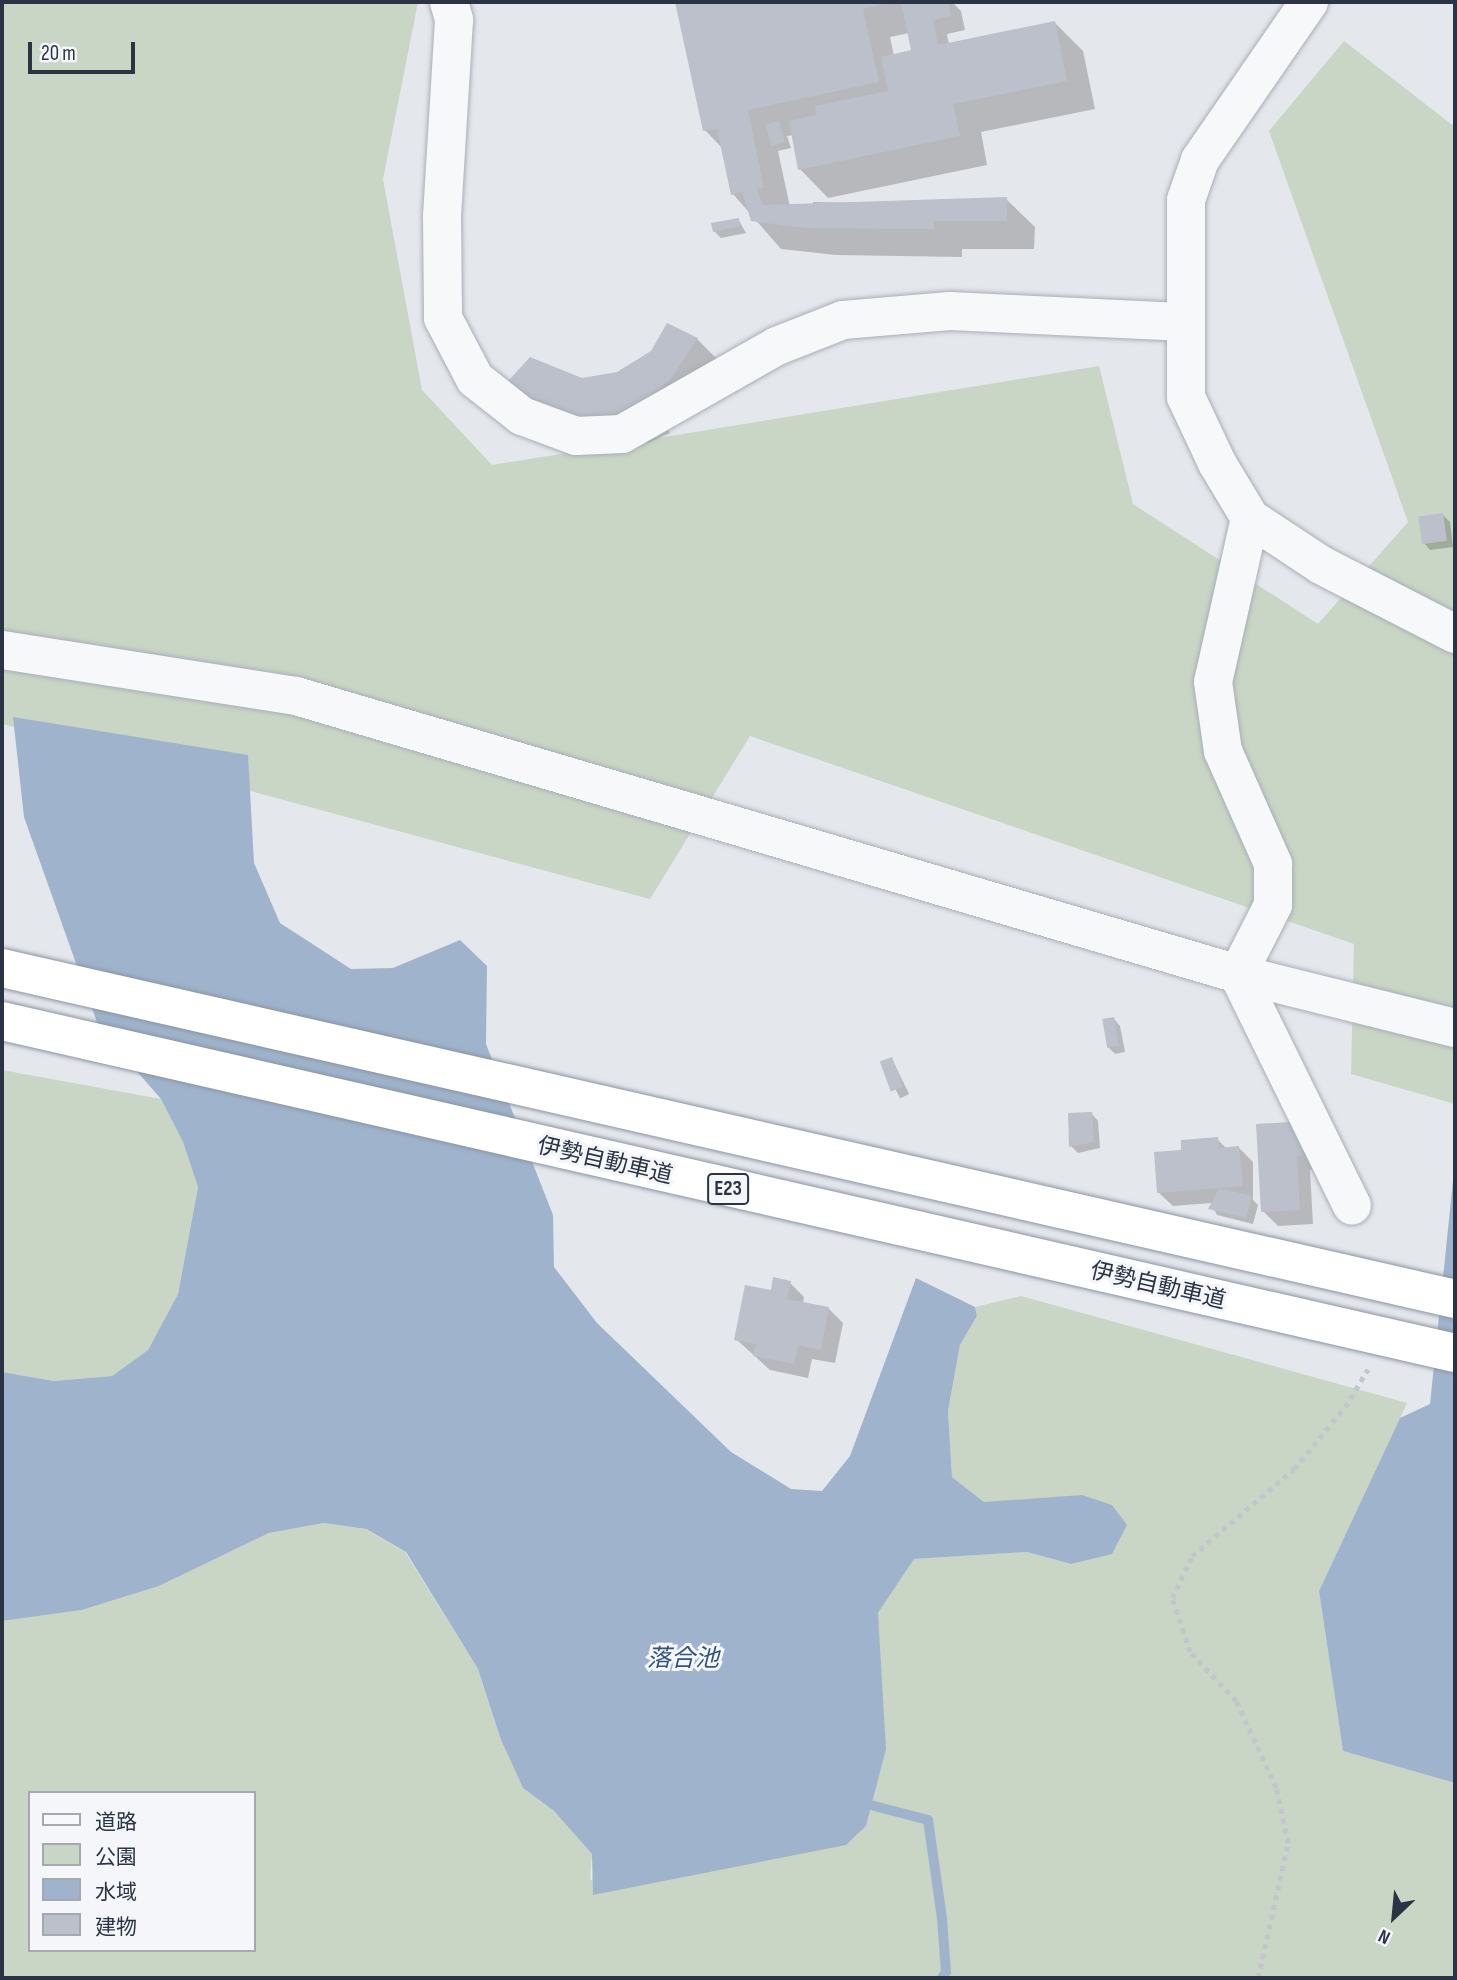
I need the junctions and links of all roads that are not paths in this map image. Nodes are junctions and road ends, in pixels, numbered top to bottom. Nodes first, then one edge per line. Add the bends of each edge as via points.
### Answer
1 (449, 2) edge
2 (1309, 2) edge
3 (1186, 322) junction
4 (1250, 518) junction
5 (1455, 634) edge
6 (2, 650) edge
7 (2, 968) edge
8 (1238, 974) junction
9 (2, 1021) edge
10 (1455, 1028) edge
11 (1352, 1206) dead end
12 (1455, 1299) edge
13 (1455, 1353) edge

1 - 3 street via 454,20 442,216 443,318 475,379 522,416 576,436 622,434 777,346 843,320 950,312
2 - 3 street via 1200,160 1186,200
3 - 4 street via 1186,397
4 - 5 street via 1321,565
4 - 8 street via 1213,682 1223,751 1273,864 1273,905
6 - 8 street via 296,695
7 - 12 highway, E23, bridge
8 - 10 street
8 - 11 street
9 - 13 highway, 伊勢自動車道 / E23, bridge

